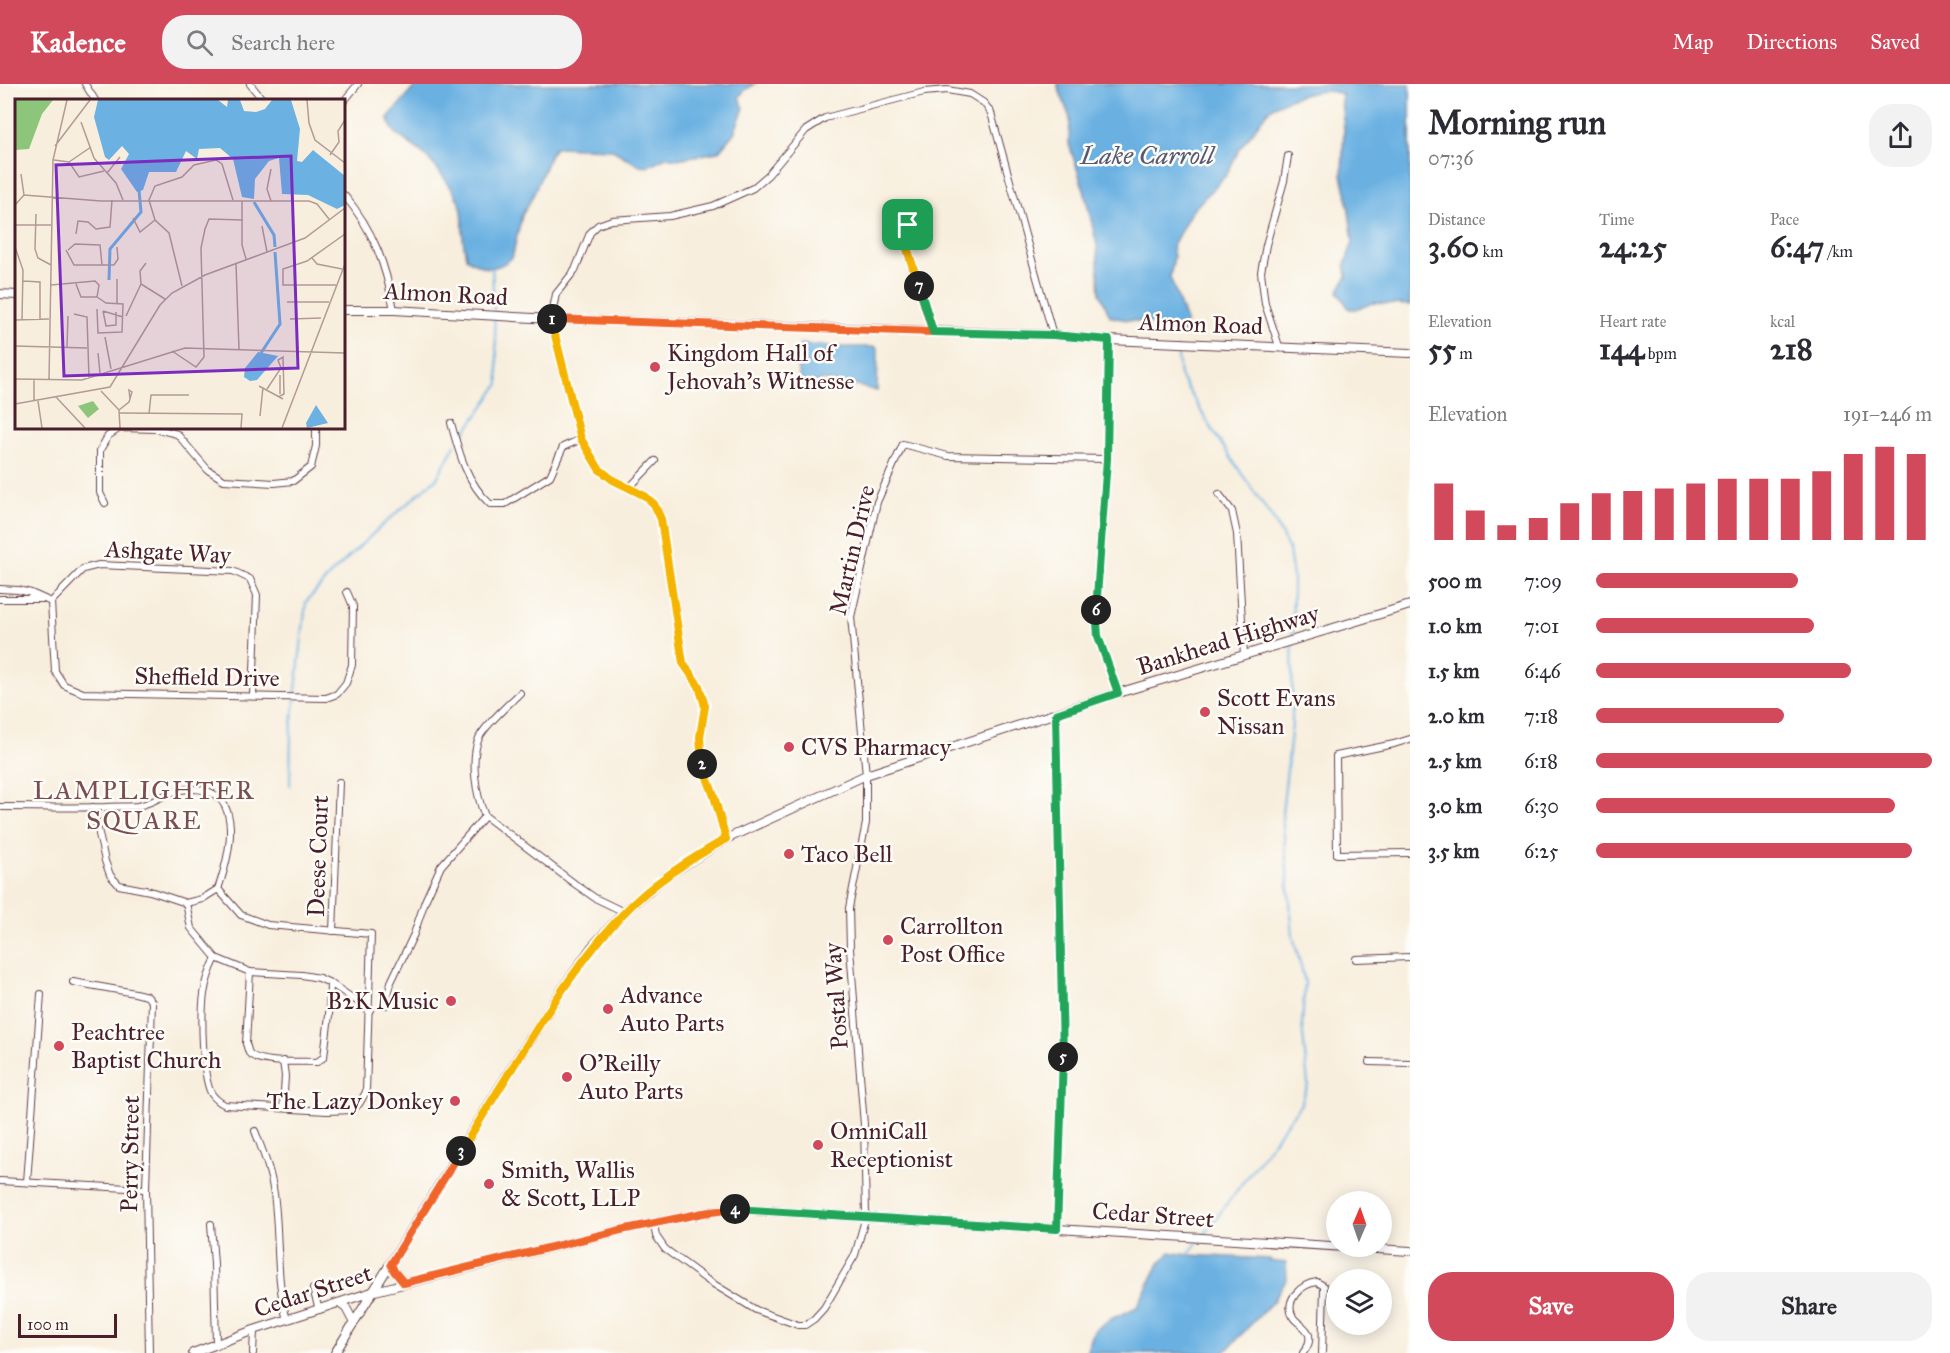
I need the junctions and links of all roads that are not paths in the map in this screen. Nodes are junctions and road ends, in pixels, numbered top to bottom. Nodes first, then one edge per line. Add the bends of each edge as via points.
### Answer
1 (85, 84) edge
2 (250, 84) edge
3 (358, 84) edge
4 (94, 99) edge
5 (262, 99) edge
6 (345, 100) edge
7 (1288, 156) dead end
8 (345, 196) edge
9 (902, 232) dead end
10 (0, 294) edge
11 (15, 295) edge
12 (345, 310) edge
13 (394, 310) junction
14 (551, 319) junction
15 (933, 332) junction
16 (1053, 335) junction
17 (1109, 340) junction
18 (1279, 346) junction
19 (1410, 353) edge
20 (451, 423) dead end
21 (118, 429) edge
22 (157, 429) edge
23 (316, 429) edge
24 (581, 439) junction
25 (1107, 459) junction
26 (655, 461) dead end
27 (629, 488) junction
28 (1219, 494) dead end
29 (105, 503) dead end
30 (0, 589) edge
31 (347, 592) dead end
32 (0, 599) edge
33 (43, 599) junction
34 (51, 602) junction
35 (1410, 605) edge
36 (1244, 655) junction
37 (520, 693) dead end
38 (1118, 693) junction
39 (253, 696) junction
40 (1056, 714) junction
41 (1410, 739) edge
42 (866, 775) junction
43 (339, 782) dead end
44 (0, 807) edge
45 (93, 807) junction
46 (485, 816) junction
47 (726, 839) junction
48 (1410, 853) edge
49 (218, 889) junction
50 (186, 903) junction
51 (624, 912) junction
52 (333, 931) junction
53 (1410, 957) edge
54 (216, 958) junction
55 (1356, 959) dead end
56 (250, 972) junction
57 (73, 982) dead end
58 (330, 983) junction
59 (41, 994) dead end
60 (386, 1005) dead end
61 (370, 1010) junction
62 (283, 1061) junction
63 (1369, 1062) dead end
64 (1410, 1063) edge
65 (283, 1108) junction
66 (255, 1131) dead end
67 (0, 1181) edge
68 (27, 1182) junction
69 (146, 1189) junction
70 (866, 1216) junction
71 (654, 1223) junction
72 (211, 1224) dead end
73 (1057, 1229) junction
74 (1410, 1251) edge
75 (391, 1264) junction
76 (404, 1283) junction
77 (313, 1289) dead end
78 (375, 1291) junction
79 (339, 1303) junction
80 (319, 1310) junction
81 (287, 1320) junction
82 (354, 1323) junction
83 (254, 1330) junction
84 (216, 1344) junction
85 (148, 1353) edge
86 (193, 1353) edge
87 (253, 1353) edge
88 (335, 1353) edge
89 (1303, 1353) edge
90 (1322, 1353) edge

1 - 4 street
2 - 5 street
3 - 6 street
7 - 18 street via 1261,272 1265,304
8 - 13 street via 378,248
9 - 15 street
10 - 11 street
12 - 13 street, Almon Road
13 - 14 street, Almon Road
14 - 15 street, Almon Road
14 - 16 street via 556,294 575,270 590,234 598,225 714,206 753,188 806,130 825,118 924,92 947,90 970,94 991,113
14 - 24 street
15 - 16 street, Almon Road
16 - 17 street, Almon Road
17 - 18 street, Almon Road
17 - 25 street
18 - 19 street, Almon Road
20 - 24 street via 461,459 477,492 490,504 505,504 550,476 563,447
21 - 29 street via 108,436 100,450 100,493
22 - 23 street via 177,434 208,470 224,480 274,483 293,481 310,467
24 - 27 street via 599,469
25 - 38 street via 1096,607 1098,636
25 - 42 street, Martin Drive via 948,456 903,444 877,502 851,617
26 - 27 street
27 - 47 street via 650,500 661,519 683,663 699,686 705,706 701,760
28 - 36 street via 1232,510 1237,534
30 - 33 street via 25,591
31 - 39 street, Sheffield Drive via 353,606 352,665 337,694 326,698
32 - 33 street
33 - 34 street
34 - 39 street, Sheffield Drive via 55,671 64,685 83,693
34 - 39 street, Ashgate Way via 83,569 99,565 233,571 243,575 250,579 257,595
35 - 36 main road, Bankhead Highway
36 - 38 main road, Bankhead Highway
37 - 46 street via 479,738 476,788
38 - 40 main road, Bankhead Highway
40 - 42 main road, Bankhead Highway
40 - 73 street via 1063,1056
41 - 48 street via 1336,756 1336,814 1337,854
42 - 47 main road, Bankhead Highway
42 - 70 street, Postal Way via 866,823 849,908 864,1125
43 - 52 street, Deese Court
44 - 45 street
45 - 49 street via 139,806 179,790 206,789 221,799 230,818
45 - 50 street via 105,861 119,885
46 - 51 street via 595,898
46 - 60 street via 441,866 391,982
47 - 51 main road, Bankhead Highway via 666,877
49 - 50 street
49 - 52 street via 241,915 268,925
50 - 54 street via 191,928
51 - 75 main road, Bankhead Highway via 591,948 561,992
52 - 61 street via 371,934
53 - 55 street
54 - 56 street
54 - 65 street via 203,996 203,1048 211,1092 225,1105
56 - 58 street via 302,975
56 - 62 street via 246,1044 256,1058
57 - 69 street, Perry Street via 147,996 152,1002
58 - 61 street
58 - 62 street via 324,1057 317,1062
59 - 68 street
61 - 65 street via 366,1092 359,1104 352,1110 327,1112
62 - 65 street
63 - 64 street
66 - 81 street via 269,1166 279,1287
67 - 68 street
68 - 69 street
69 - 85 street, Perry Street
70 - 71 street, Cedar Street via 734,1209
70 - 71 street, Postal Way via 849,1267 824,1308 805,1325 756,1310 707,1280 665,1248 656,1236
70 - 73 street, Cedar Street
71 - 76 street, Cedar Street
72 - 84 street
73 - 74 street, Cedar Street
75 - 76 main road
75 - 78 main road, Bankhead Highway
76 - 78 street, Cedar Street
77 - 80 street
78 - 79 street, Cedar Street
78 - 82 main road, Bankhead Highway
79 - 80 street, Cedar Street
79 - 82 main road
80 - 81 street, Cedar Street
81 - 83 street, Cedar Street
82 - 88 main road, Bankhead Highway
83 - 84 street, Cedar Street
83 - 87 street
84 - 86 street, Cedar Street
89 - 90 street via 1309,1335 1292,1315 1292,1301 1303,1288 1317,1282 1324,1290

